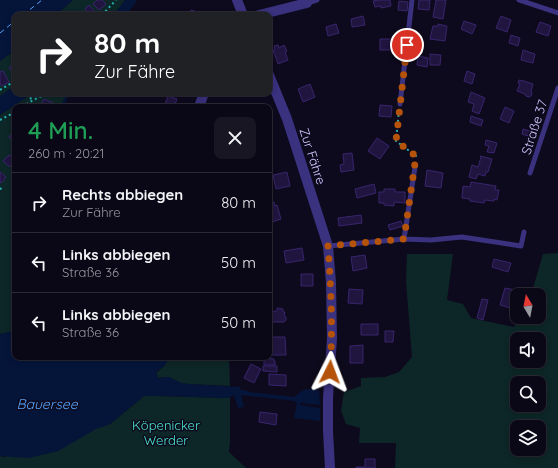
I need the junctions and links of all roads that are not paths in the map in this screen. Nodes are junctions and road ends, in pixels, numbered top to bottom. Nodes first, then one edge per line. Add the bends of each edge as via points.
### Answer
1 (237, 0) edge
2 (412, 0) edge
3 (519, 0) edge
4 (312, 1) edge
5 (242, 12) edge
6 (270, 12) edge
7 (558, 12) edge
8 (272, 82) edge
9 (558, 88) edge
10 (400, 104) road end
11 (415, 166) road end
12 (530, 173) dead end
13 (524, 232) dead end
14 (404, 239) junction
15 (328, 246) junction
16 (330, 468) edge

1 - 5 street
2 - 10 lane
3 - 7 lane
4 - 6 street
8 - 15 street, Zur Fähre via 287,119
9 - 12 lane, Straße 37
11 - 14 lane
13 - 14 lane via 521,246 462,237
14 - 15 lane
15 - 16 street, Zur Fähre via 332,338 328,411

